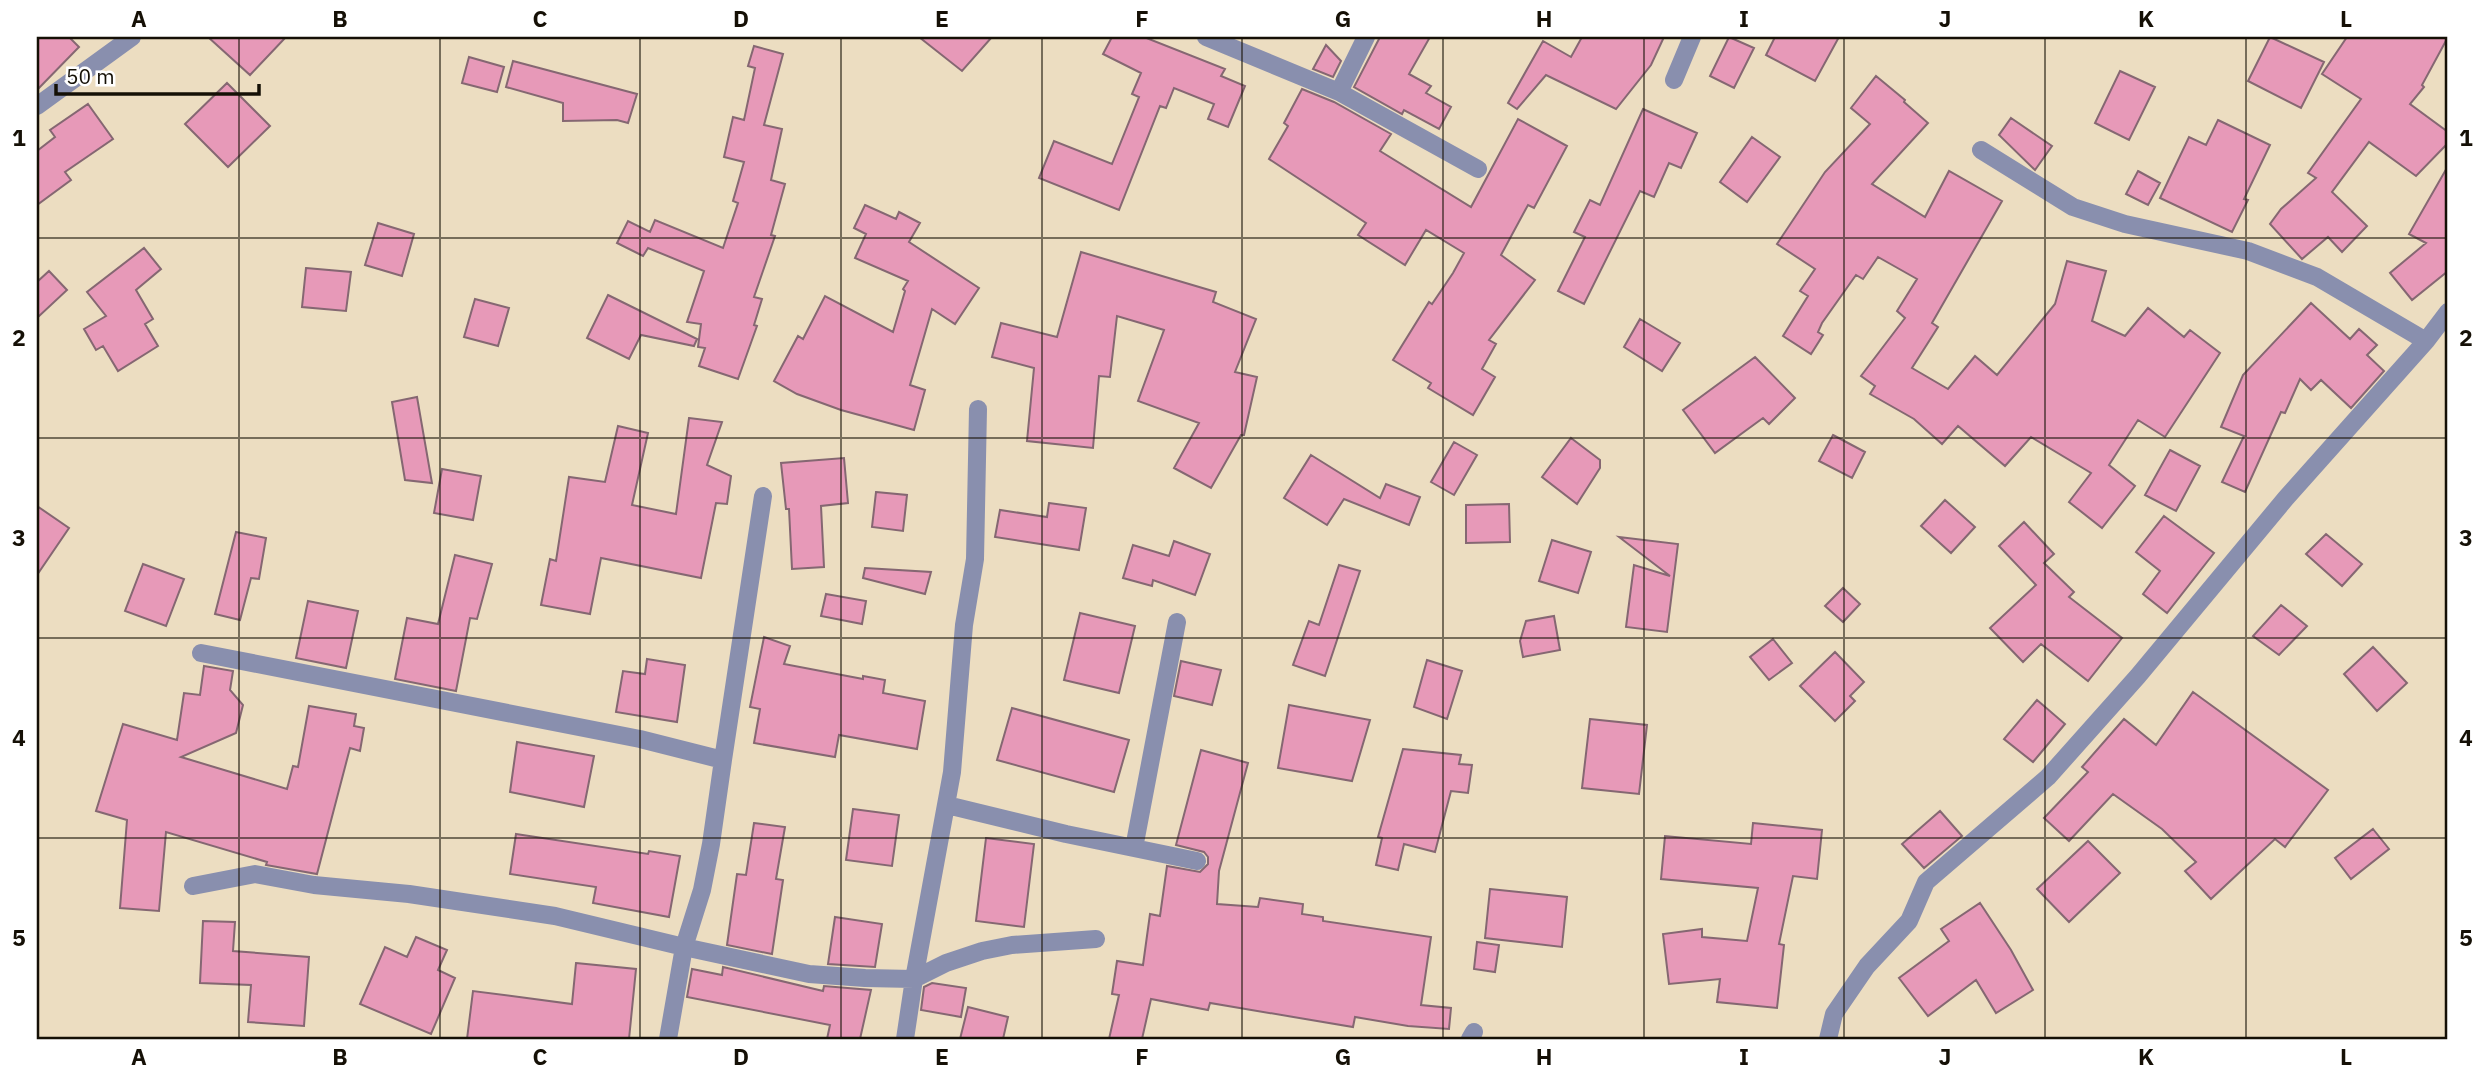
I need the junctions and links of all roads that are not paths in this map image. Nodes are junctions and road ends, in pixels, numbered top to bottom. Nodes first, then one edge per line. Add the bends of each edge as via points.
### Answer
1 (132, 37) edge
2 (1206, 37) edge
3 (1366, 37) edge
4 (1692, 37) edge
5 (1674, 80) dead end
6 (1339, 92) junction
7 (37, 106) edge
8 (1981, 150) dead end
9 (1478, 169) dead end
10 (2448, 312) edge
11 (2426, 341) junction
12 (978, 409) dead end
13 (763, 496) dead end
14 (1177, 622) dead end
15 (201, 653) dead end
16 (723, 760) junction
17 (947, 804) junction
18 (1134, 848) junction
19 (1198, 860) dead end
20 (193, 886) dead end
21 (1096, 939) dead end
22 (684, 947) junction
23 (914, 979) junction
24 (668, 1039) edge
25 (905, 1039) edge
26 (1828, 1039) edge

1 - 7 street
2 - 6 street
3 - 6 street
4 - 5 street
6 - 9 street
8 - 11 street via 2073,206 2125,224 2248,251 2316,278
10 - 11 street
11 - 26 street via 2048,777 1926,882 1909,921 1867,966 1834,1014
12 - 17 street via 975,559
13 - 16 street
14 - 18 street
15 - 16 street via 640,739
16 - 22 street via 712,844
17 - 18 street
17 - 23 street
18 - 19 street
20 - 22 street via 255,874 555,916
21 - 23 street via 982,951
22 - 23 street via 809,974
22 - 24 street
23 - 25 street

